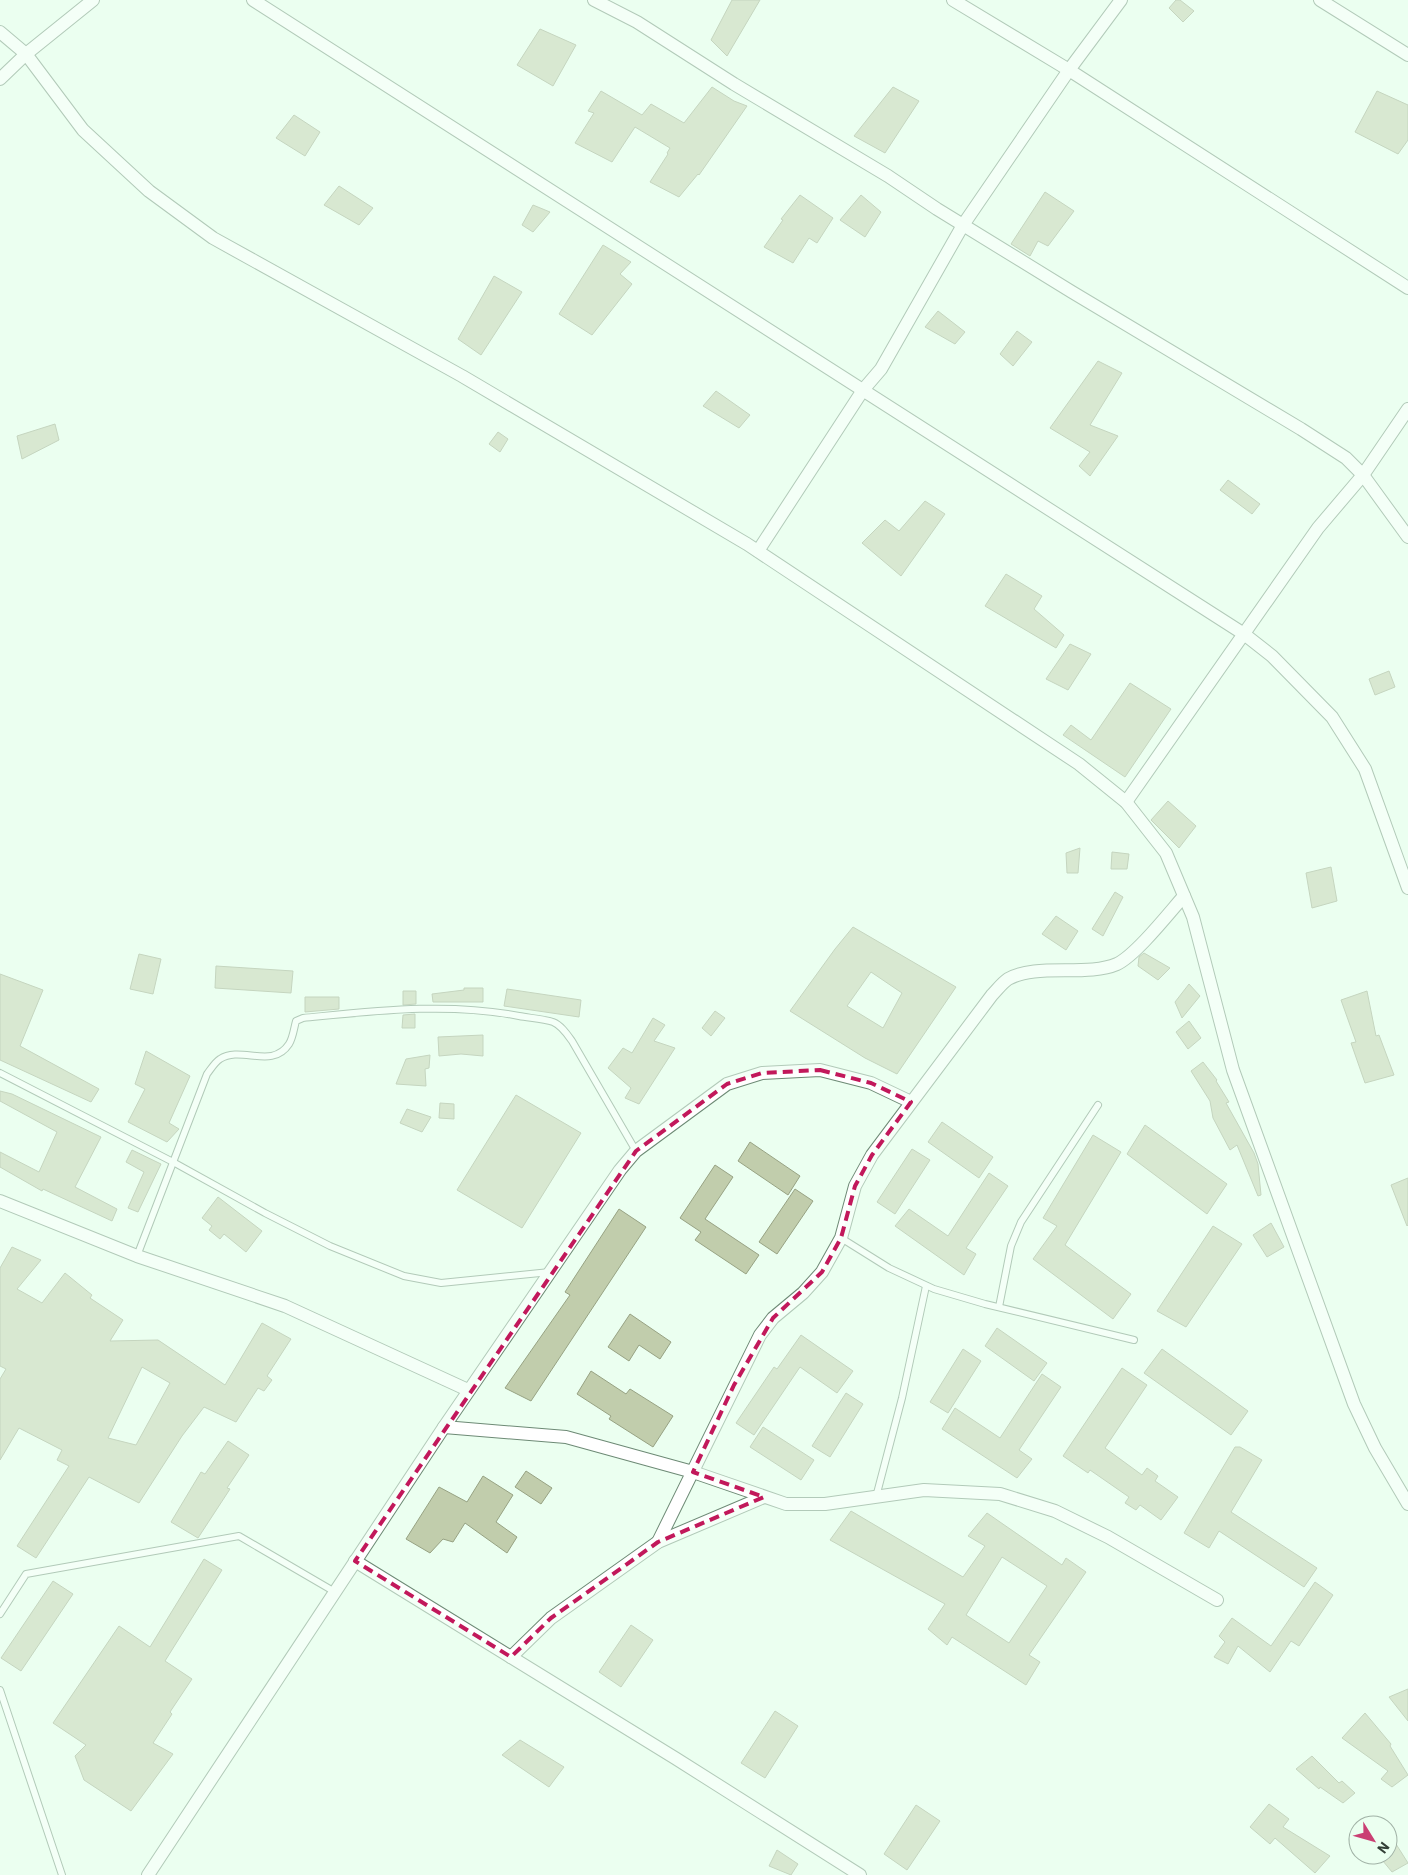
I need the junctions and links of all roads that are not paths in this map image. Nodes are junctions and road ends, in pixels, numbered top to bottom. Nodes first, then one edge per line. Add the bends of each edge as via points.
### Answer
1 (93, 0) edge
2 (254, 0) edge
3 (594, 0) edge
4 (953, 0) edge
5 (1121, 0) edge
6 (1320, 0) edge
7 (0, 32) edge
8 (26, 54) junction
9 (1408, 55) edge
10 (1069, 70) junction
11 (0, 79) edge
12 (963, 225) junction
13 (1408, 288) edge
14 (863, 390) junction
15 (1408, 409) edge
16 (1363, 475) junction
17 (1408, 537) edge
18 (758, 551) junction
19 (1244, 634) junction
20 (1126, 802) junction
21 (1408, 888) edge
22 (1184, 896) junction
23 (0, 1074) edge
24 (911, 1102) junction
25 (1098, 1105) dead end
26 (636, 1151) junction
27 (173, 1162) junction
28 (0, 1200) edge
29 (841, 1238) junction
30 (137, 1256) junction
31 (551, 1272) junction
32 (926, 1286) junction
33 (1000, 1307) junction
34 (1134, 1340) dead end
35 (468, 1390) junction
36 (444, 1426) junction
37 (693, 1472) junction
38 (764, 1497) junction
39 (876, 1497) junction
40 (1408, 1504) edge
41 (658, 1542) junction
42 (355, 1561) junction
43 (335, 1592) junction
44 (1217, 1600) dead end
45 (0, 1614) edge
46 (511, 1657) junction
47 (0, 1690) edge
48 (62, 1875) edge
49 (148, 1875) edge
50 (860, 1875) edge

1 - 8 street
2 - 14 street
3 - 12 street via 637,22
4 - 10 street
5 - 10 street
6 - 9 street
7 - 8 street
8 - 11 street
8 - 18 street via 83,130 149,191 213,238 462,376
10 - 12 street
10 - 13 street
12 - 14 street via 881,369
12 - 16 street via 1301,429 1346,458
14 - 18 street
14 - 19 street
15 - 16 street
16 - 17 street
16 - 19 street via 1318,528
18 - 20 street via 1079,764
19 - 20 street
19 - 21 street via 1272,656 1332,717 1365,769
20 - 22 street via 1166,853
22 - 24 street via 1118,964 1026,973 1008,979 992,995
22 - 40 street via 1193,917 1233,1070 1354,1404
23 - 27 lane
24 - 26 street via 871,1083 820,1070 762,1073 727,1084
24 - 29 street via 872,1155 855,1186
25 - 33 lane via 1021,1222 1011,1246
26 - 27 lane via 572,1041 554,1022 494,1011 390,1009 303,1018 296,1021 290,1043 283,1051 270,1057 230,1054 218,1060 207,1074
26 - 31 street
27 - 30 lane
27 - 31 lane via 330,1246 404,1276 441,1284
28 - 30 street
29 - 32 lane via 889,1268
29 - 37 street via 822,1272 773,1318 760,1335
30 - 35 street via 285,1306
31 - 35 street
32 - 33 lane
32 - 39 lane
33 - 34 lane
35 - 36 street
36 - 37 street via 566,1437
36 - 42 street
37 - 38 street
37 - 41 street
38 - 39 street via 786,1504 825,1504
38 - 41 street
39 - 44 street via 924,1490 1000,1494 1055,1511 1108,1537
41 - 46 street via 550,1618
42 - 43 street
42 - 46 street
43 - 45 lane via 239,1536 26,1574
43 - 49 street
46 - 50 street
47 - 48 lane

